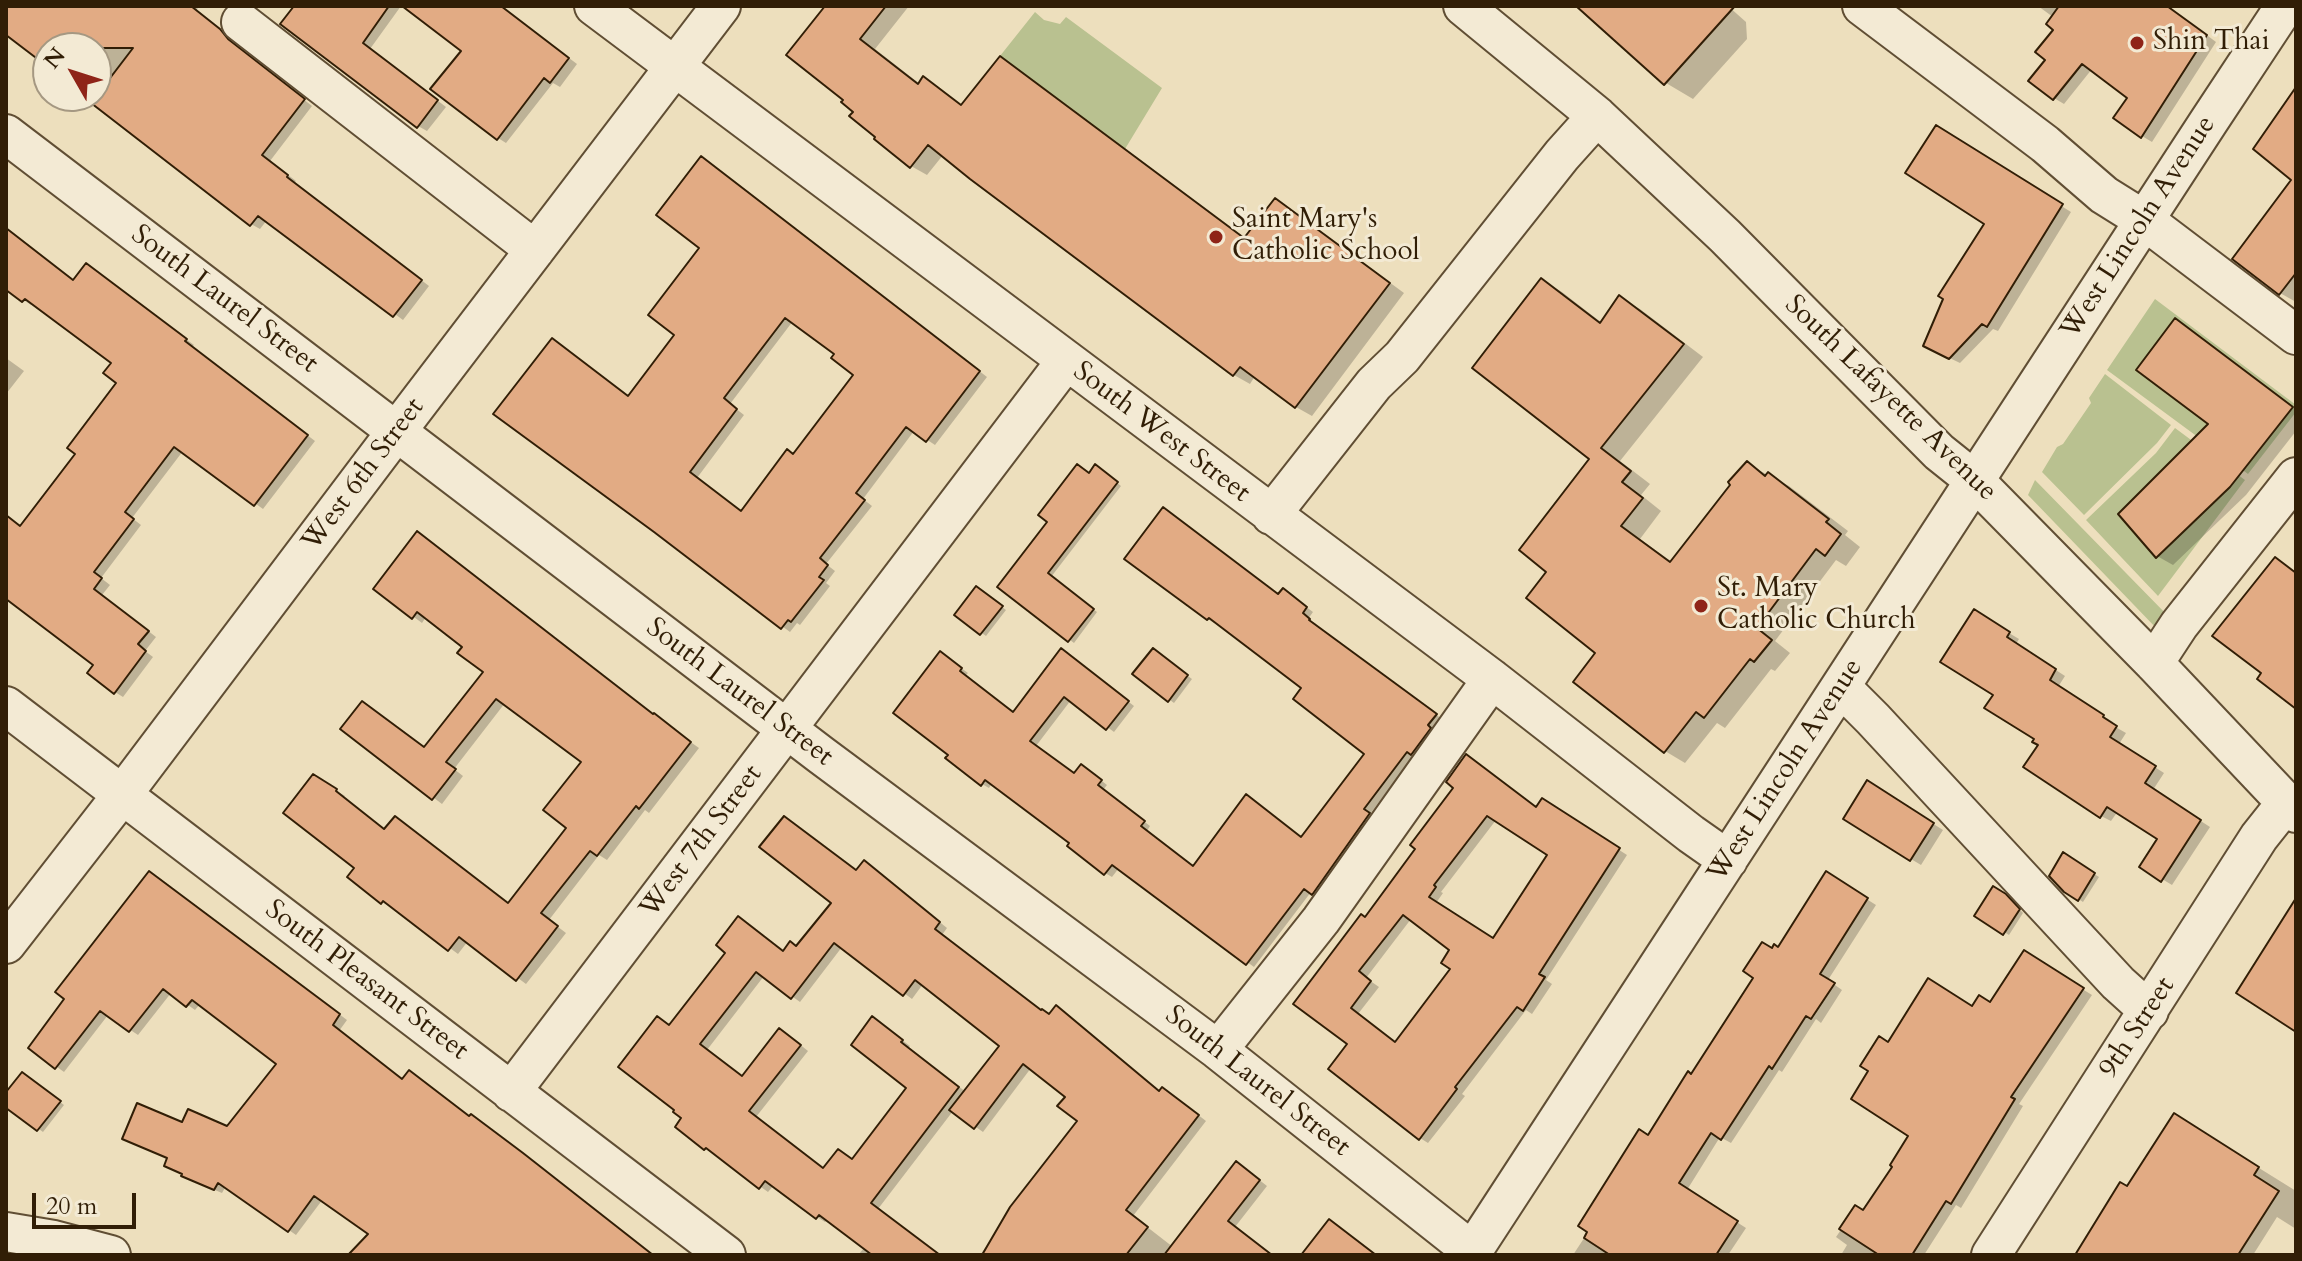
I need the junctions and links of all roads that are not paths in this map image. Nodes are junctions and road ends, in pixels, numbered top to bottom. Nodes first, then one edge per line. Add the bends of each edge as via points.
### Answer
1 (594, 6) edge
2 (721, 6) edge
3 (1463, 6) edge
4 (1862, 6) edge
5 (2285, 6) edge
6 (241, 22) dead end
7 (674, 68) junction
8 (1597, 116) junction
9 (6, 134) edge
10 (2144, 220) junction
11 (535, 250) junction
12 (2296, 335) edge
13 (1066, 361) junction
14 (396, 432) junction
15 (2296, 477) edge
16 (1974, 480) junction
17 (1271, 515) junction
18 (2154, 663) junction
19 (1492, 679) junction
20 (1841, 687) junction
21 (6, 706) edge
22 (788, 730) junction
23 (122, 795) junction
24 (2291, 808) edge
25 (1728, 860) junction
26 (6, 944) edge
27 (2149, 1011) junction
28 (1218, 1050) junction
29 (511, 1092) junction
30 (6, 1232) edge
31 (1472, 1253) edge
32 (111, 1255) edge
33 (726, 1255) edge
34 (1991, 1255) edge

1 - 7 street, South West Street
2 - 7 street, West 6th Street
3 - 8 street, South Lafayette Avenue
4 - 10 street via 2104,195
5 - 10 street, West Lincoln Avenue
6 - 11 street
7 - 11 street, West 6th Street
7 - 13 street, South West Street
8 - 16 street, South Lafayette Avenue via 1939,452
8 - 17 street
9 - 14 street, South Laurel Street
10 - 12 street
10 - 16 street, West Lincoln Avenue
11 - 14 street, West 6th Street
13 - 17 street, South West Street
13 - 22 street, West 7th Street
14 - 22 street, South Laurel Street
14 - 23 street, West 6th Street
15 - 18 street
16 - 18 street, South Lafayette Avenue
16 - 20 street, West Lincoln Avenue
17 - 19 street, South West Street
18 - 24 street, South Lafayette Avenue
19 - 25 street, South West Street
19 - 28 street via 1321,920
20 - 25 street, West Lincoln Avenue
20 - 27 street
21 - 23 street, South Pleasant Street
22 - 28 street, South Laurel Street
22 - 29 street, West 7th Street
23 - 26 street, West 6th Street
23 - 29 street, South Pleasant Street
24 - 27 street, 9th Street via 2259,837
25 - 31 street, West Lincoln Avenue
27 - 34 street, 9th Street
28 - 31 street, South Laurel Street
29 - 33 street, South Pleasant Street
30 - 32 street

